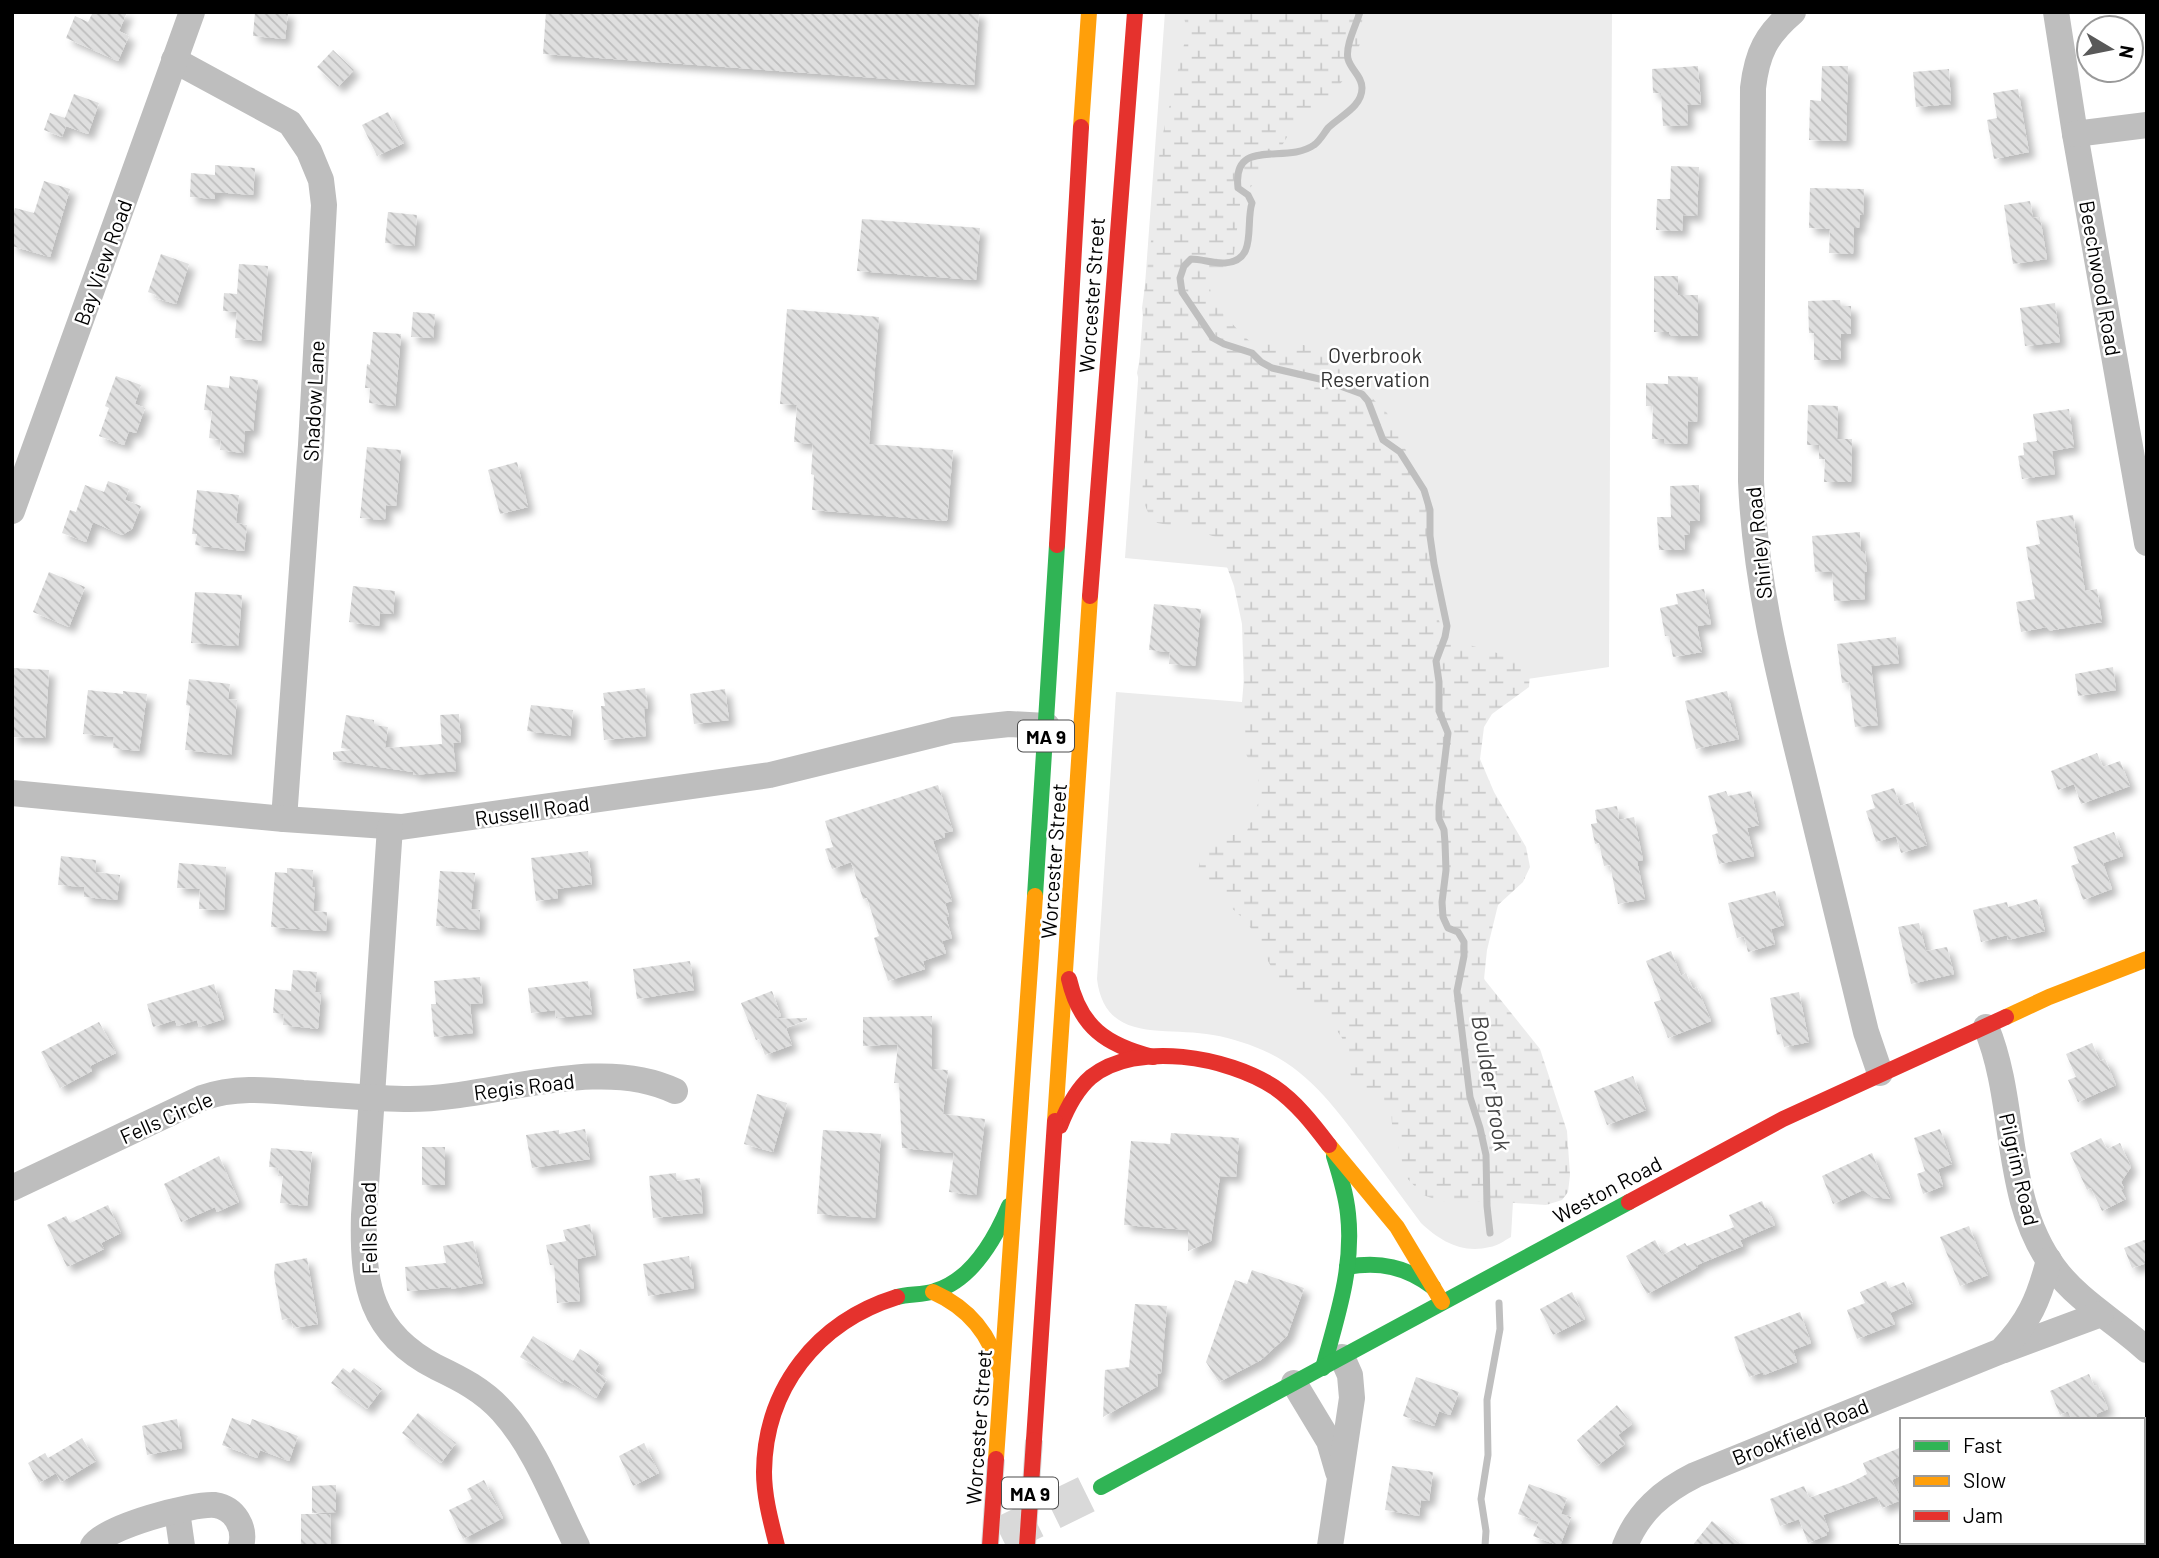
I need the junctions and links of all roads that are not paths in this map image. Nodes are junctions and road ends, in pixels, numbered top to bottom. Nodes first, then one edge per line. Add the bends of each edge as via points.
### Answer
1 (192, 12) edge
2 (1089, 12) edge
3 (1135, 12) edge
4 (1793, 12) edge
5 (2056, 12) edge
6 (174, 61) junction
7 (2147, 125) edge
8 (2075, 134) junction
9 (2142, 483) edge
10 (12, 511) edge
11 (2147, 543) edge
12 (1047, 726) junction
13 (12, 793) edge
14 (284, 819) junction
15 (390, 827) junction
16 (2147, 959) edge
17 (1067, 963) junction
18 (1986, 1027) junction
19 (1153, 1057) junction
20 (1880, 1073) junction
21 (675, 1091) dead end
22 (372, 1098) junction
23 (1329, 1144) junction
24 (1054, 1151) junction
25 (1016, 1186) junction
26 (12, 1188) edge
27 (2049, 1261) junction
28 (1348, 1267) junction
29 (1433, 1287) junction
30 (933, 1292) junction
31 (1442, 1302) junction
32 (2101, 1314) junction
33 (2147, 1350) edge
34 (2001, 1351) junction
35 (1333, 1362) junction
36 (1294, 1383) junction
37 (1002, 1389) junction
38 (1338, 1483) junction
39 (1101, 1487) tunnel mouth
40 (177, 1511) junction
41 (93, 1546) edge
42 (182, 1546) edge
43 (241, 1546) edge
44 (577, 1546) edge
45 (777, 1546) edge
46 (990, 1546) edge
47 (1027, 1546) edge
48 (1329, 1546) edge
49 (1625, 1546) edge

1 - 6 street, Bay View Road
2 - 12 main road, Worcester Street / MA 9
3 - 17 main road, Worcester Street / MA 9 via 1099,463
4 - 20 street, Shirley Road via 1764,44 1753,88 1753,521 1775,659
5 - 8 street, Beechwood Road
6 - 10 street, Bay View Road
6 - 14 street, Shadow Lane via 290,123 309,151 324,205
7 - 8 street
8 - 9 street, Beechwood Road
9 - 11 street, Beechwood Road
12 - 15 street, Russell Road via 963,729 770,775
12 - 25 main road, Worcester Street / MA 9
13 - 14 street, Russell Road
14 - 15 street, Russell Road
15 - 22 street, Fells Road
16 - 18 main road, Weston Road via 2066,989
17 - 19 main road via 1072,998 1084,1020 1103,1037
17 - 24 main road, Worcester Street / MA 9
18 - 20 main road, Weston Road
18 - 27 street, Pilgrim Road via 1999,1069 2022,1196
19 - 23 main road via 1215,1063 1251,1075 1288,1098
19 - 24 main road via 1124,1060 1087,1079 1067,1110
20 - 31 main road, Weston Road via 1741,1140
21 - 22 street, Regis Road via 638,1079 599,1077 426,1098
22 - 26 street, Fells Circle via 258,1090 213,1094
22 - 44 street, Fells Road via 363,1249 378,1313 400,1343 467,1382 502,1411 525,1443
23 - 28 main road via 1348,1211
23 - 29 main road via 1392,1221
24 - 47 main road, Worcester Street / MA 9, bridge
25 - 30 main road via 988,1247 960,1277
25 - 37 main road, Worcester Street / MA 9
27 - 32 street, Pilgrim Road
27 - 34 street, Brookfield Road via 2030,1315
28 - 29 main road via 1384,1263
28 - 35 main road
29 - 31 main road
30 - 37 main road via 955,1303 982,1328 998,1361
30 - 45 main road via 899,1296 842,1322 806,1354 787,1381 770,1420 763,1462
31 - 35 main road, Weston Road
32 - 33 street, Pilgrim Road
32 - 34 street, Brookfield Road
34 - 49 street, Brookfield Road via 1695,1475 1649,1507
35 - 36 main road, Weston Road
35 - 38 street via 1350,1375 1352,1398
36 - 38 street via 1332,1448
36 - 39 main road, Weston Road
37 - 46 main road, Worcester Street / MA 9, bridge
38 - 48 street
40 - 41 street via 122,1526
40 - 42 street
40 - 43 street via 214,1505 225,1508 239,1522

